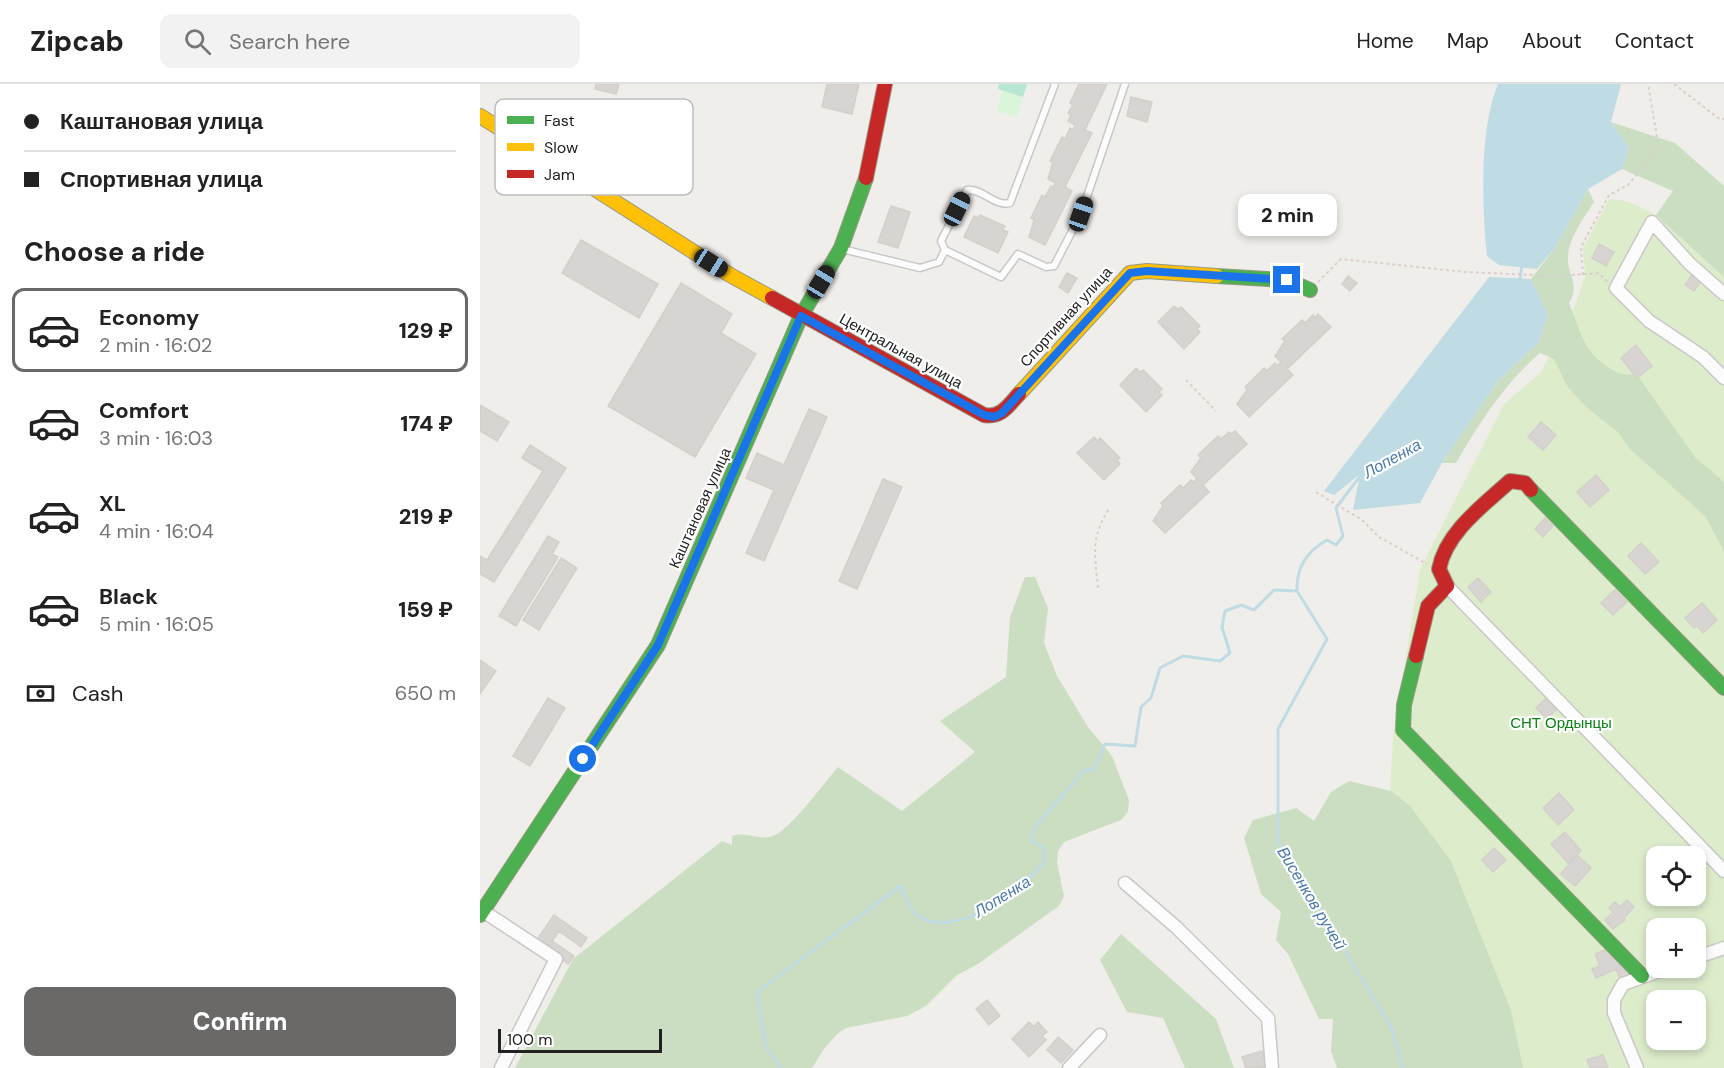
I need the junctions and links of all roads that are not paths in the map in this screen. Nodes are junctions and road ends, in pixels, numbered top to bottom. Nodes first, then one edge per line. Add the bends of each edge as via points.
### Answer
1 (885, 84) edge
2 (1055, 84) edge
3 (1125, 84) edge
4 (480, 116) edge
5 (495, 126) edge
6 (604, 195) edge
7 (842, 248) junction
8 (945, 250) junction
9 (1310, 290) road end
10 (1724, 294) edge
11 (801, 316) junction
12 (1724, 378) edge
13 (1002, 413) joint
14 (1447, 586) junction
15 (1724, 688) edge
16 (1724, 871) edge
17 (1125, 882) dead end
18 (481, 913) edge
19 (1724, 948) edge
20 (1706, 954) edge
21 (1646, 975) edge
22 (1642, 976) junction
23 (1100, 1035) dead end
24 (501, 1068) edge
25 (1069, 1068) edge
26 (1272, 1068) edge
27 (1636, 1068) edge

1 - 7 street, Каштановая улица via 864,189
2 - 8 lane via 1010,203 1001,204 967,190 941,241
3 - 8 lane via 1081,214 1054,266 1046,267 1018,254 1001,277
4 - 5 street, Центральная улица
6 - 11 street, Центральная улица
7 - 8 lane via 920,268 939,262
7 - 11 street, Каштановая улица
9 - 13 street, Спортивная улица via 1287,280 1130,273
10 - 12 street via 1652,222 1616,288 1649,321 1703,357
11 - 13 street, Центральная улица via 984,415 994,417
11 - 18 street, Каштановая улица via 658,645
14 - 15 street via 1439,569 1443,554 1464,523 1510,481 1525,483
14 - 16 street
14 - 22 street via 1428,606 1404,705 1403,730
17 - 26 street via 1268,1018
18 - 24 street via 556,959
19 - 20 street
21 - 22 street
22 - 27 street via 1623,984 1614,1000 1614,1013
23 - 25 street

